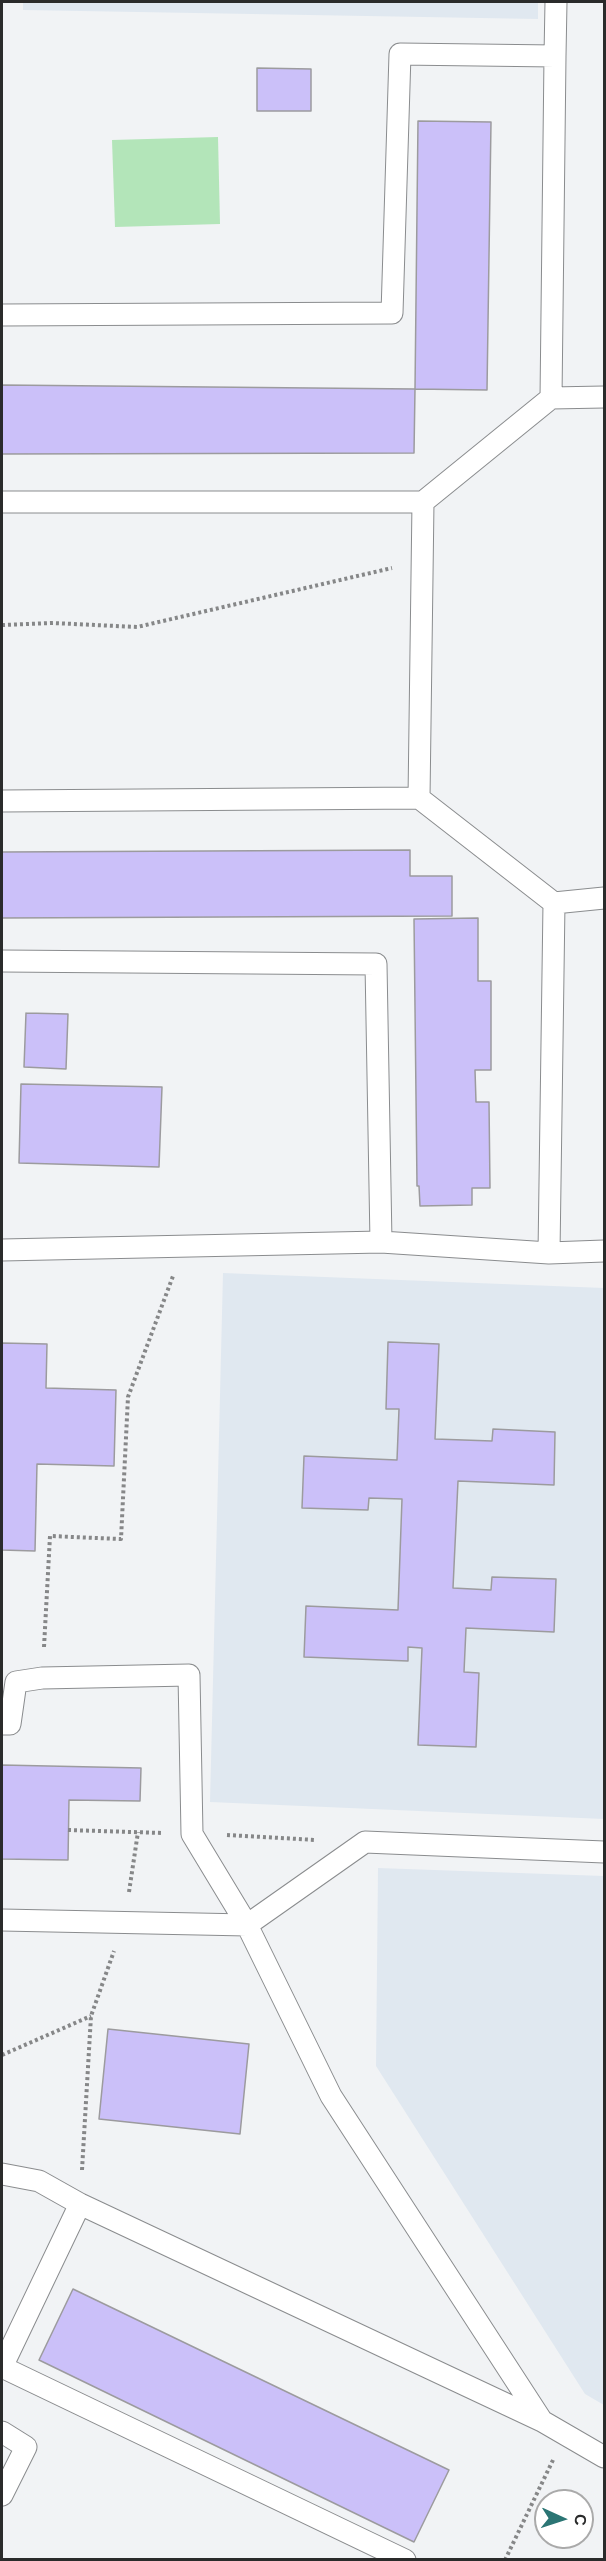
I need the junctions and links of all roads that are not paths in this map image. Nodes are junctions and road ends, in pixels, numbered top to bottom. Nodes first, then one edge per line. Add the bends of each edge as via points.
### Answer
1 (556, 2) edge
2 (555, 56) junction
3 (2, 315) edge
4 (604, 397) edge
5 (551, 398) junction
6 (2, 502) edge
7 (423, 502) junction
8 (419, 798) junction
9 (2, 801) edge
10 (604, 897) edge
11 (554, 903) junction
12 (2, 961) edge
13 (381, 1242) junction
14 (2, 1250) edge
15 (604, 1251) edge
16 (549, 1253) junction
17 (2, 1724) edge
18 (604, 1851) edge
19 (2, 1920) edge
20 (247, 1925) junction
21 (2, 2174) edge
22 (80, 2204) junction
23 (542, 2421) junction
24 (2, 2432) edge
25 (604, 2457) edge
26 (2, 2495) edge
27 (405, 2559) edge

1 - 2 lane
2 - 3 lane via 400,54 392,313
2 - 5 lane
4 - 5 lane
5 - 7 lane
6 - 7 lane
7 - 8 lane
8 - 9 lane
8 - 11 lane
10 - 11 lane
11 - 16 lane
12 - 13 lane via 376,964
13 - 14 lane
13 - 16 lane
15 - 16 lane
17 - 20 lane via 10,1724 16,1682 42,1678 189,1676 192,1834
18 - 20 lane via 365,1842
19 - 20 lane
20 - 23 lane via 331,2096
21 - 22 lane via 39,2181
22 - 23 lane
22 - 27 lane via 2,2367
23 - 25 lane
24 - 26 lane via 26,2446

